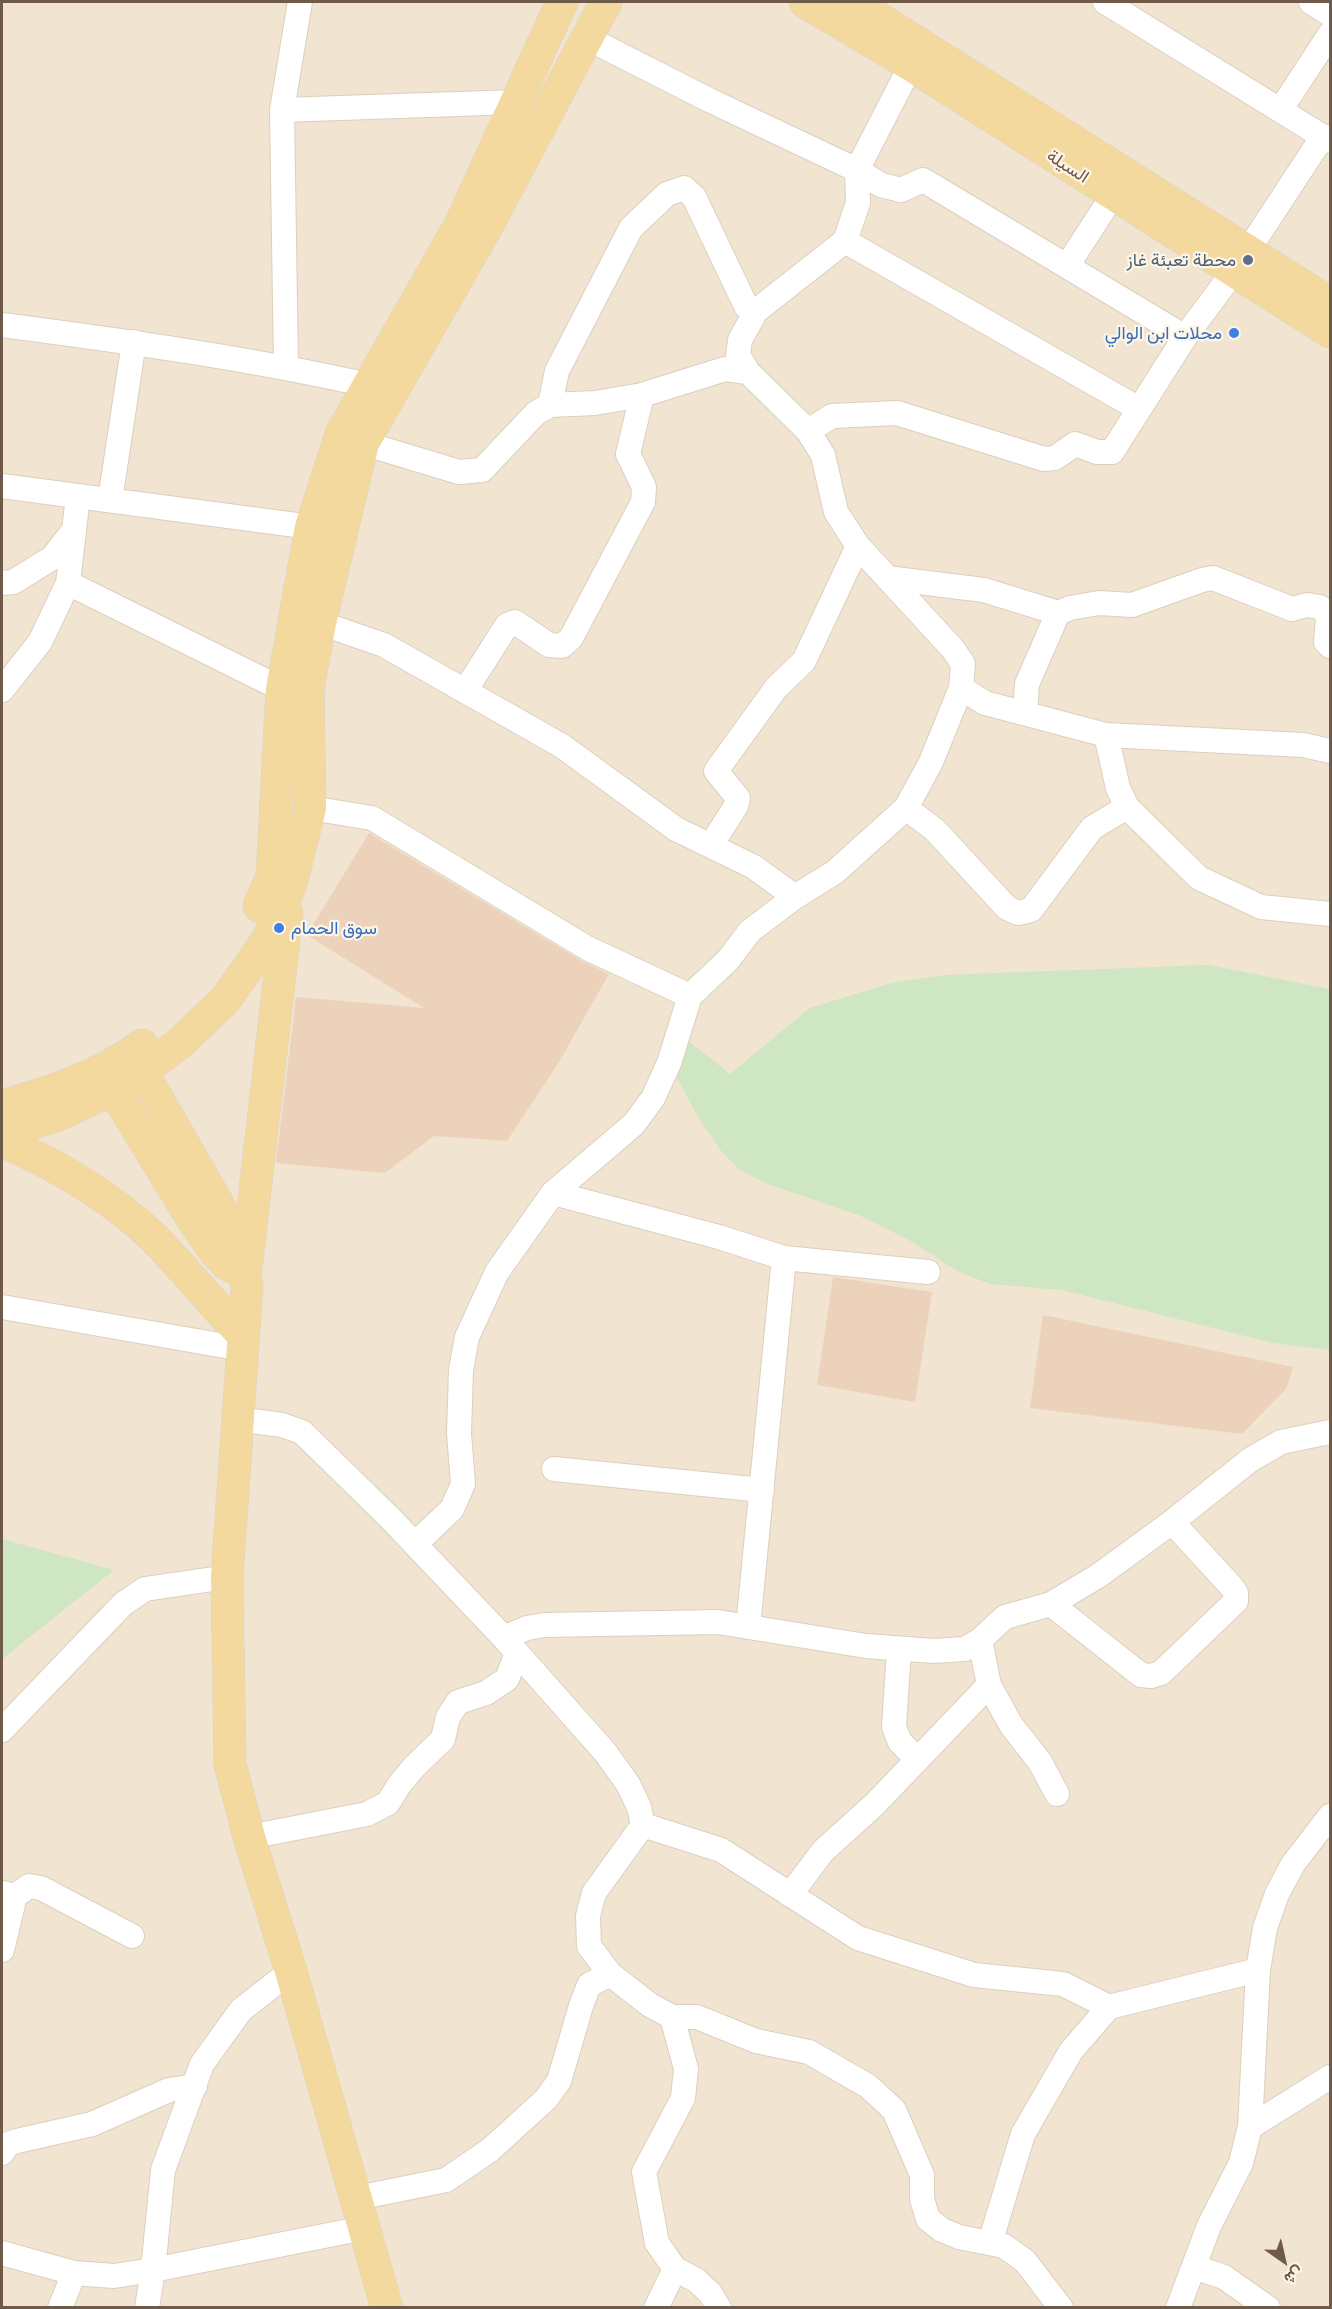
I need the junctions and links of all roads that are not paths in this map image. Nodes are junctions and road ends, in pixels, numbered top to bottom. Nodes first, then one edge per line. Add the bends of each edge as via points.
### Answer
1 (300, 2) edge
2 (562, 2) edge
3 (606, 2) edge
4 (805, 2) edge
5 (853, 2) edge
6 (1105, 2) edge
7 (1311, 2) edge
8 (1330, 14) edge
9 (1330, 34) edge
10 (587, 38) junction
11 (911, 65) junction
12 (516, 102) junction
13 (1281, 109) junction
14 (282, 110) junction
15 (1327, 139) edge
16 (857, 170) junction
17 (1113, 195) junction
18 (845, 241) junction
19 (1240, 261) junction
20 (1067, 266) junction
21 (1330, 303) edge
22 (756, 310) junction
23 (2, 325) edge
24 (1330, 332) edge
25 (1185, 338) junction
26 (134, 342) junction
27 (286, 367) junction
28 (748, 372) junction
29 (368, 386) junction
30 (642, 395) junction
31 (550, 405) junction
32 (1139, 409) junction
33 (808, 431) junction
34 (363, 443) junction
35 (2, 486) edge
36 (78, 496) junction
37 (110, 500) junction
38 (311, 527) junction
39 (73, 531) junction
40 (858, 546) junction
41 (886, 578) junction
42 (2, 583) edge
43 (68, 583) junction
44 (1058, 613) junction
45 (320, 623) junction
46 (1330, 646) edge
47 (961, 688) junction
48 (282, 689) junction
49 (2, 690) edge
50 (465, 691) junction
51 (1025, 713) junction
52 (1106, 735) junction
53 (1330, 751) edge
54 (1127, 807) junction
55 (310, 808) junction
56 (906, 808) junction
57 (711, 845) junction
58 (291, 884) junction
59 (795, 897) junction
60 (1330, 914) edge
61 (690, 996) junction
62 (137, 1062) junction
63 (107, 1080) junction
64 (2, 1106) edge
65 (2, 1132) edge
66 (2, 1141) edge
67 (553, 1193) junction
68 (784, 1258) junction
69 (246, 1267) junction
70 (928, 1272) dead end
71 (2, 1306) edge
72 (243, 1342) junction
73 (237, 1419) junction
74 (1330, 1432) edge
75 (554, 1469) dead end
76 (762, 1490) junction
77 (1172, 1522) junction
78 (415, 1544) junction
79 (227, 1577) junction
80 (1051, 1604) junction
81 (748, 1627) junction
82 (981, 1640) junction
83 (511, 1646) junction
84 (899, 1649) junction
85 (989, 1685) junction
86 (2, 1730) edge
87 (917, 1759) junction
88 (1057, 1794) dead end
89 (1330, 1816) edge
90 (643, 1825) junction
91 (249, 1837) junction
92 (8, 1894) edge
93 (790, 1895) junction
94 (132, 1936) dead end
95 (2, 1950) edge
96 (1258, 1970) junction
97 (291, 1971) junction
98 (610, 1974) junction
99 (1109, 2007) junction
100 (672, 2017) junction
101 (1330, 2077) edge
102 (195, 2085) junction
103 (1250, 2127) junction
104 (2, 2153) edge
105 (361, 2213) junction
106 (990, 2243) junction
107 (2, 2253) edge
108 (1194, 2267) junction
109 (675, 2269) junction
110 (153, 2270) junction
111 (74, 2273) junction
112 (60, 2307) edge
113 (147, 2307) edge
114 (387, 2307) edge
115 (656, 2307) edge
116 (719, 2307) edge
117 (1061, 2307) edge
118 (1178, 2307) edge
119 (1268, 2307) edge

1 - 14 street
2 - 12 main road
3 - 10 main road
4 - 11 main road, السيلة
5 - 19 main road, السيلة
6 - 13 street
7 - 8 street
9 - 13 street
10 - 16 street
10 - 34 main road via 485,230
11 - 16 street
11 - 17 main road, السيلة
12 - 14 street
12 - 29 main road via 460,225
13 - 15 street
14 - 27 street
15 - 19 street
16 - 18 street via 858,202
16 - 20 street via 880,185 901,190 923,180
17 - 19 main road, السيلة
17 - 20 street
18 - 22 street
18 - 32 street
19 - 21 main road, السيلة
19 - 24 main road, السيلة
19 - 25 street
20 - 25 street
22 - 28 street via 740,340 738,355
22 - 31 street via 746,306 694,197 684,188 667,194 631,228 557,371
23 - 26 street
25 - 32 street
26 - 27 street
26 - 37 street
27 - 29 street
28 - 30 street via 725,369
28 - 33 street
29 - 38 main road via 340,434
30 - 31 street
30 - 50 street via 627,454 644,487 642,502 571,638 562,646 549,645 515,622 507,625
31 - 34 street via 536,413 482,470 459,472
32 - 33 street via 1112,452 1097,452 1075,444 1054,458 1044,459 897,413 832,416
33 - 40 street via 823,454 836,512
34 - 45 main road
35 - 36 street
36 - 37 street
36 - 39 street
37 - 38 street
38 - 48 main road
39 - 42 street via 52,558 13,582
39 - 43 street
40 - 41 street
40 - 57 street via 804,661 776,688 716,771 738,798
41 - 44 street via 984,590
41 - 47 street via 953,649 963,664
43 - 48 street
43 - 49 street via 40,642
44 - 46 street via 1099,603 1132,605 1213,578 1292,609 1307,605 1320,608 1328,618 1326,642
44 - 51 street via 1027,684
45 - 50 street via 384,645
45 - 55 main road via 308,689
47 - 51 street via 985,704
47 - 56 street via 931,762
48 - 62 main road via 272,876 250,926 210,984
50 - 57 street via 562,746 676,829
51 - 52 street
52 - 53 street via 1303,744
52 - 54 street via 1118,788
54 - 56 street via 1092,828 1031,910 1018,913 1008,908 935,830
54 - 60 street via 1199,878 1261,907
55 - 58 main road
55 - 61 street via 372,818 587,948
56 - 59 street via 835,872
57 - 59 street via 754,867
58 - 62 main road via 268,939 226,999 179,1044
58 - 69 main road
59 - 61 street via 750,931 728,960
61 - 67 street via 669,1064 653,1098 634,1124
62 - 63 main road
62 - 69 main road via 234,1232
63 - 64 main road
63 - 65 main road via 56,1116
63 - 69 main road via 215,1252 227,1264
66 - 72 main road via 76,1178 116,1205 152,1236
67 - 68 street
67 - 78 street via 497,1272 467,1337 461,1371 459,1433 464,1484 452,1509
68 - 70 street
68 - 76 street
69 - 72 main road
71 - 72 street
72 - 73 main road
73 - 78 street via 302,1432
73 - 79 main road
74 - 77 street via 1281,1442 1250,1460
75 - 76 street
76 - 81 street
77 - 80 street via 1126,1557
77 - 80 street via 1231,1586 1236,1601 1161,1673 1142,1675
78 - 83 street
79 - 86 street via 145,1589 123,1604
79 - 91 main road via 230,1764
80 - 82 street via 1005,1617
81 - 83 street via 718,1622 543,1625 527,1628
81 - 84 street
82 - 84 street via 965,1649
82 - 85 street
83 - 90 street via 611,1760 628,1784
83 - 91 street via 507,1679 486,1693 458,1702 448,1717 443,1739 414,1767 388,1803 367,1814
84 - 87 street via 894,1727 900,1742
85 - 87 street
85 - 88 street
87 - 93 street via 874,1805 822,1851
89 - 96 street via 1293,1864 1277,1894 1264,1928
90 - 93 street via 721,1850
90 - 98 street via 594,1893 588,1916 589,1946
91 - 97 main road
92 - 94 street via 29,1886 40,1888
92 - 95 street
93 - 99 street via 858,1938 974,1975 1063,1984
96 - 99 street
96 - 103 street
97 - 102 street via 241,2010 202,2064
97 - 105 main road
98 - 100 street
98 - 105 street via 589,1985 559,2081 546,2099 490,2150 446,2180
99 - 106 street via 1071,2051 1023,2134
100 - 106 street via 697,2017 756,2041 809,2052 868,2086 894,2110 922,2175 922,2199 928,2219 959,2237
100 - 109 street via 686,2069 683,2098 644,2172 657,2243
101 - 103 street
102 - 104 street via 169,2090 92,2124 17,2140
102 - 110 street via 163,2170
103 - 108 street via 1241,2163 1209,2226
105 - 110 street
105 - 114 main road
106 - 117 street via 1004,2246 1026,2261
107 - 111 street
108 - 118 street
108 - 119 street via 1224,2277
109 - 115 street
109 - 116 street via 696,2280
110 - 111 street via 114,2276
110 - 113 street
111 - 112 street

